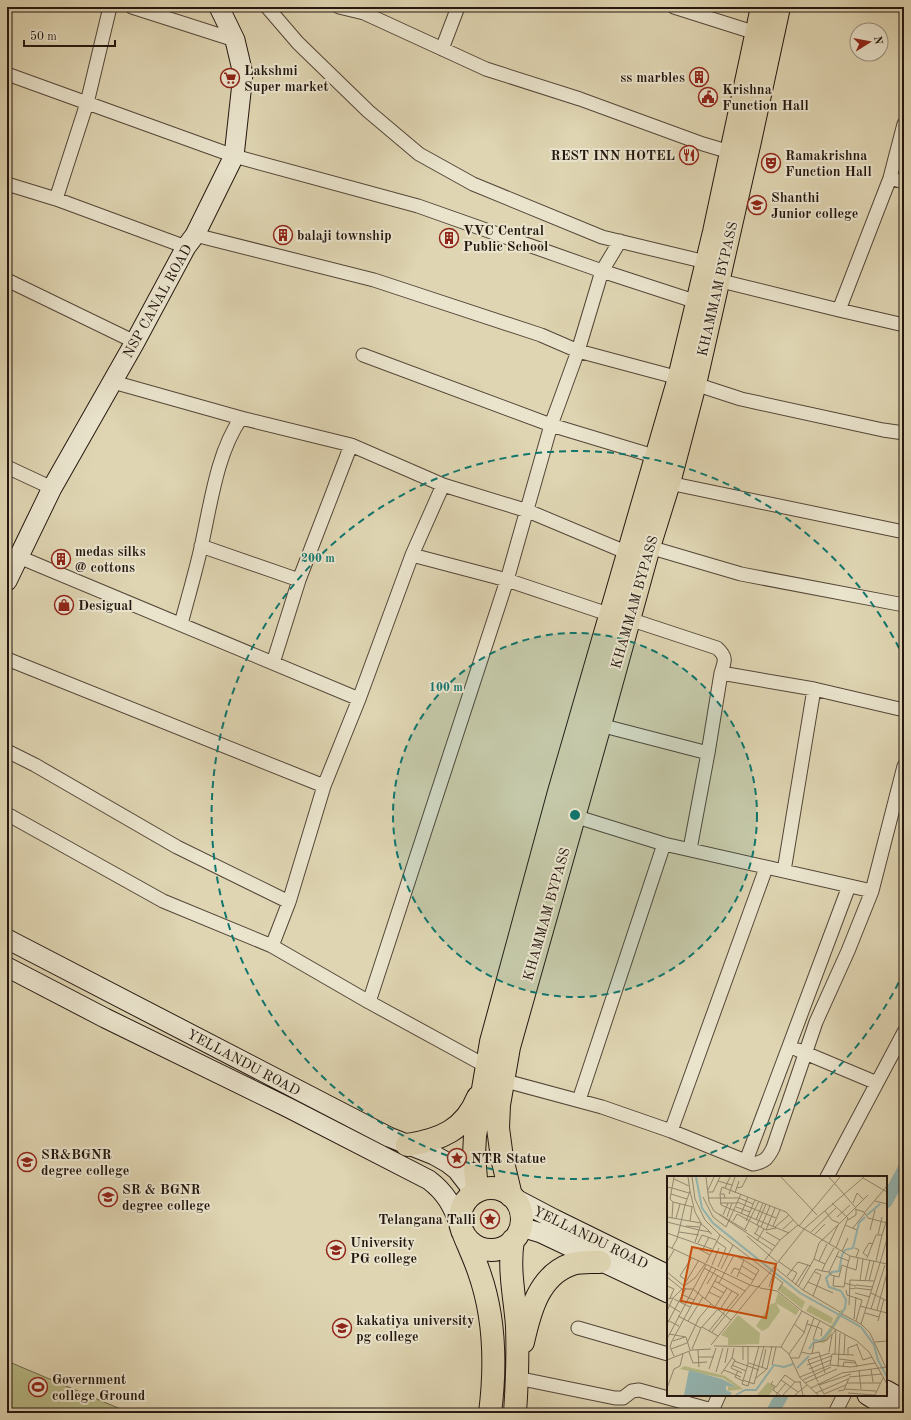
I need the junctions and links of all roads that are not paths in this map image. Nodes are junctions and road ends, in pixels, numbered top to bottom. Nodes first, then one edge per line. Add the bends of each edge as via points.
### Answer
1 (110, 7) edge
2 (132, 7) edge
3 (219, 7) edge
4 (267, 7) edge
5 (338, 7) edge
6 (458, 7) edge
7 (674, 7) edge
8 (762, 7) edge
9 (779, 7) edge
10 (365, 10) edge
11 (756, 33) junction
12 (235, 40) junction
13 (442, 49) junction
14 (7, 74) edge
15 (87, 103) junction
16 (904, 124) edge
17 (730, 152) junction
18 (234, 156) junction
19 (890, 178) junction
20 (904, 182) edge
21 (8, 187) edge
22 (56, 199) junction
23 (190, 241) junction
24 (620, 241) junction
25 (602, 271) junction
26 (709, 273) junction
27 (7, 280) edge
28 (697, 302) junction
29 (838, 310) junction
30 (904, 325) edge
31 (135, 342) junction
32 (578, 350) junction
33 (363, 355) dead end
34 (687, 381) junction
35 (113, 382) junction
36 (242, 418) junction
37 (551, 425) junction
38 (904, 433) edge
39 (351, 445) junction
40 (657, 457) junction
41 (7, 467) edge
42 (669, 483) junction
43 (443, 485) junction
44 (52, 488) junction
45 (528, 511) junction
46 (904, 532) edge
47 (201, 546) junction
48 (649, 547) junction
49 (628, 553) junction
50 (412, 555) junction
51 (19, 557) junction
52 (299, 580) junction
53 (507, 580) junction
54 (7, 581) edge
55 (904, 605) edge
56 (620, 617) junction
57 (181, 624) junction
58 (7, 659) edge
59 (272, 663) junction
60 (721, 673) junction
61 (814, 689) junction
62 (360, 698) junction
63 (904, 710) edge
64 (600, 725) junction
65 (7, 752) edge
66 (708, 753) junction
67 (904, 766) edge
68 (324, 786) junction
69 (7, 814) edge
70 (574, 816) junction
71 (664, 844) junction
72 (690, 849) junction
73 (766, 868) junction
74 (784, 872) junction
75 (849, 886) junction
76 (872, 891) junction
77 (289, 902) junction
78 (7, 939) edge
79 (272, 946) junction
80 (7, 967) edge
81 (369, 1002) junction
82 (904, 1032) edge
83 (789, 1047) junction
84 (806, 1054) junction
85 (491, 1074) junction
86 (877, 1083) junction
87 (579, 1100) junction
88 (671, 1131) junction
89 (407, 1145) junction
90 (746, 1161) junction
91 (828, 1176) edge
92 (476, 1191) junction
93 (513, 1197) junction
94 (462, 1230) junction
95 (517, 1233) junction
96 (600, 1262) junction
97 (667, 1275) edge
98 (667, 1293) edge
99 (578, 1328) dead end
100 (667, 1354) edge
101 (517, 1378) junction
102 (887, 1391) edge
103 (719, 1396) edge
104 (844, 1396) edge
105 (869, 1396) edge
106 (904, 1400) edge
107 (712, 1412) edge
108 (490, 1413) edge
109 (516, 1413) edge
110 (835, 1413) edge
111 (896, 1413) edge

1 - 15 street
2 - 12 street
3 - 12 main road, NSP CANAL ROAD
4 - 24 street via 298,43 368,111 419,154 473,184 602,237
5 - 10 street
6 - 13 street
7 - 11 street
8 - 11 highway, KHAMMAM BYPASS
9 - 26 highway, KHAMMAM BYPASS via 729,236
10 - 13 street
11 - 17 highway, KHAMMAM BYPASS
12 - 18 main road, NSP CANAL ROAD via 243,74
13 - 17 street via 486,69
14 - 15 street
15 - 18 street
15 - 22 street
16 - 19 street
17 - 26 highway, KHAMMAM BYPASS
18 - 23 main road, NSP CANAL ROAD
18 - 25 street via 418,206
19 - 20 street
19 - 29 street
21 - 22 street
22 - 23 street
23 - 31 main road, NSP CANAL ROAD
23 - 32 street via 374,280 541,335
24 - 25 street
24 - 26 street
25 - 28 street
25 - 32 street
26 - 28 highway, KHAMMAM BYPASS
26 - 29 street
26 - 34 highway, KHAMMAM BYPASS via 711,318
27 - 31 street
28 - 34 highway, KHAMMAM BYPASS
29 - 30 street
31 - 35 main road, NSP CANAL ROAD
32 - 34 street
32 - 37 street
33 - 37 street
34 - 38 street via 741,400
34 - 40 highway, KHAMMAM BYPASS
34 - 42 highway, KHAMMAM BYPASS
35 - 36 street
35 - 44 main road, NSP CANAL ROAD
36 - 39 street
36 - 47 street via 233,431 216,476
37 - 40 street
37 - 45 street
39 - 43 street
39 - 52 street
40 - 49 highway, KHAMMAM BYPASS
41 - 44 street
42 - 46 street
42 - 48 highway, KHAMMAM BYPASS
43 - 45 street
43 - 50 street
44 - 51 main road, NSP CANAL ROAD
45 - 49 street
45 - 53 street
47 - 52 street
47 - 57 street
48 - 55 street via 741,574
48 - 56 highway, KHAMMAM BYPASS
49 - 56 highway, KHAMMAM BYPASS
50 - 53 street
50 - 62 street
51 - 54 main road, NSP CANAL ROAD
51 - 57 street
52 - 59 street
53 - 56 street
53 - 81 street
56 - 60 street via 717,648 725,660
56 - 64 highway, KHAMMAM BYPASS
56 - 85 highway, KHAMMAM BYPASS via 559,792 492,1042
57 - 59 street
58 - 68 street
59 - 62 street
60 - 61 street
60 - 66 street
61 - 63 street
61 - 74 street
62 - 68 street
64 - 66 street
64 - 70 highway, KHAMMAM BYPASS
65 - 77 street via 35,765 177,847
66 - 72 street
67 - 76 street
68 - 77 street
69 - 79 street via 163,901
70 - 71 street
70 - 85 highway, KHAMMAM BYPASS via 509,1046
71 - 72 street
71 - 87 street
72 - 73 street
73 - 74 street
73 - 88 street
74 - 75 street
75 - 76 street
75 - 83 street
76 - 84 street via 816,1022
77 - 79 street
78 - 89 main road, YELLANDU ROAD
79 - 81 street
80 - 94 main road, YELLANDU ROAD via 429,1180 440,1188 448,1199
81 - 85 street
82 - 86 street
83 - 84 street
83 - 90 street
84 - 86 street
84 - 90 street via 768,1158 762,1163 753,1164
85 - 87 street
85 - 89 highway via 468,1114 456,1128 426,1142
85 - 92 highway, KHAMMAM BYPASS via 475,1136
85 - 93 highway, KHAMMAM BYPASS via 499,1105 498,1134 502,1158
86 - 91 street
87 - 88 street
88 - 90 street
89 - 92 main road, YELLANDU ROAD via 434,1155 457,1170
92 - 93 highway via 495,1188 504,1190
92 - 94 highway via 462,1206
93 - 95 highway via 521,1212
93 - 97 main road, YELLANDU ROAD via 554,1220
94 - 95 highway via 474,1245 487,1250 497,1250 506,1246
94 - 108 highway via 485,1291 492,1329 494,1352
95 - 96 main road, YELLANDU ROAD via 541,1233
95 - 101 highway via 511,1262 518,1348
96 - 98 main road, YELLANDU ROAD
96 - 101 highway via 573,1263 550,1277 540,1289 528,1322
99 - 100 street
101 - 107 street via 615,1398 623,1398 632,1391 639,1390
101 - 109 highway
102 - 106 main road
103 - 107 street
104 - 110 street
105 - 111 main road

